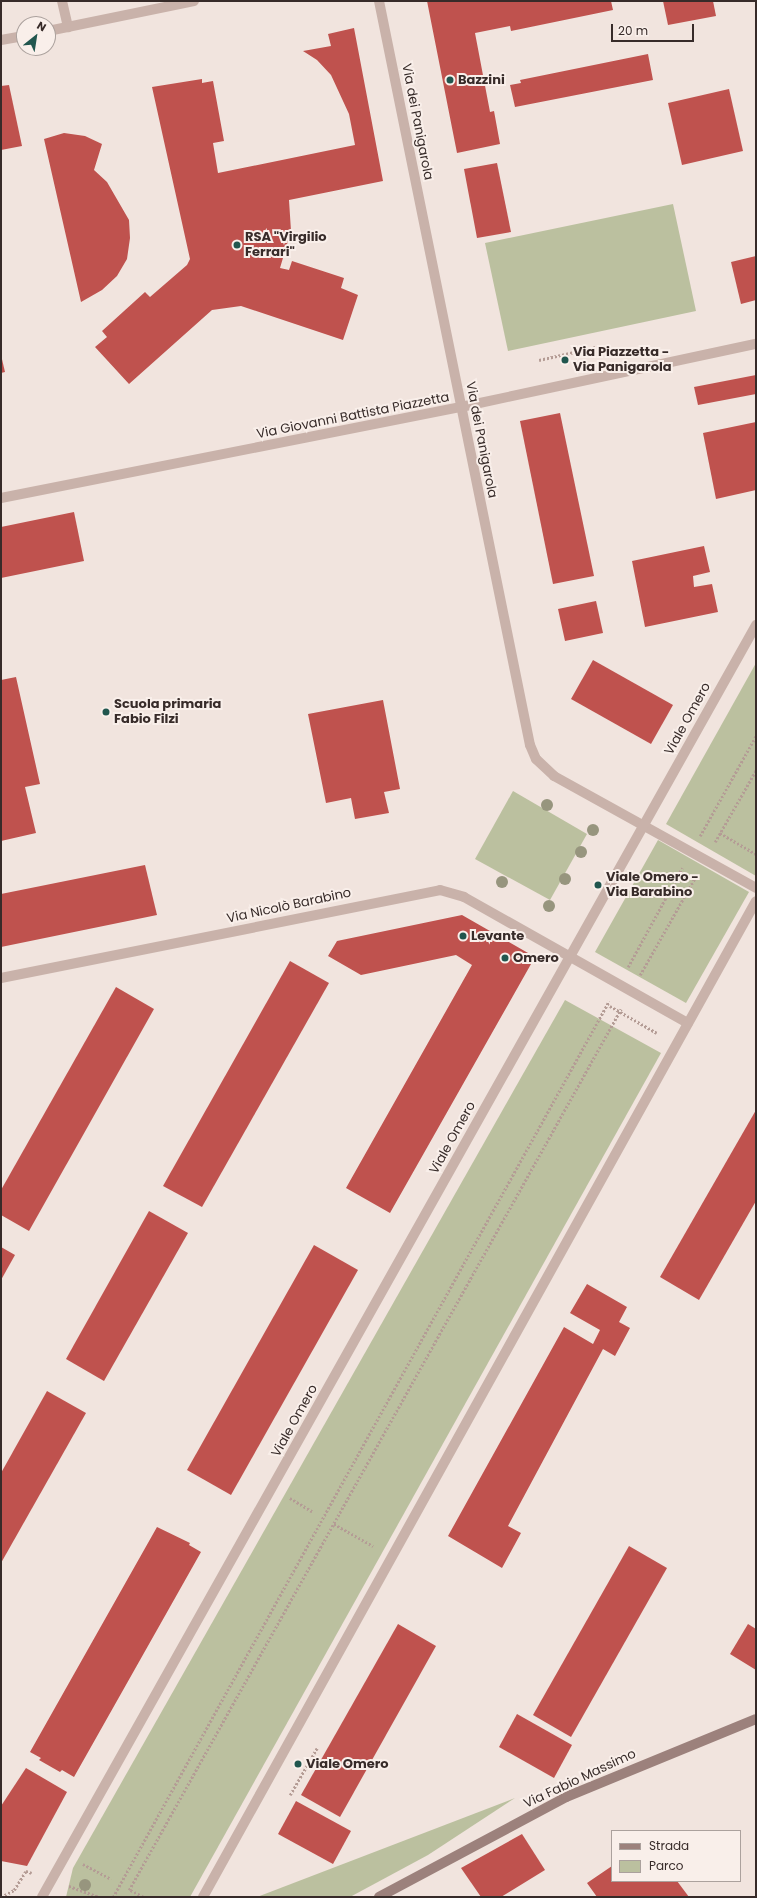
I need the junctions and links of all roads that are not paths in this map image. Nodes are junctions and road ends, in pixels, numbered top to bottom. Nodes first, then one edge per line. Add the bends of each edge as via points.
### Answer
1 (62, 1) edge
2 (194, 1) edge
3 (379, 1) edge
4 (68, 27) junction
5 (56, 29) edge
6 (16, 37) edge
7 (1, 40) edge
8 (756, 344) edge
9 (461, 407) junction
10 (1, 498) edge
11 (756, 625) edge
12 (643, 825) junction
13 (756, 888) edge
14 (756, 901) edge
15 (569, 956) junction
16 (1, 978) edge
17 (688, 1023) junction
18 (756, 1719) edge
19 (51, 1879) junction
20 (42, 1897) edge
21 (50, 1897) edge
22 (203, 1897) edge
23 (379, 1897) edge

1 - 4 street
2 - 4 street
3 - 9 street, Via dei Panigarola
4 - 5 street
6 - 7 street
8 - 9 street, Via Giovanni Battista Piazzetta
9 - 10 street, Via Giovanni Battista Piazzetta
9 - 12 street, Via dei Panigarola via 530,745 536,759 554,776
11 - 12 street, Viale Omero
12 - 13 street
12 - 15 street, Viale Omero
14 - 17 street
15 - 16 street, Via Nicolò Barabino via 464,897 440,890
15 - 17 street
15 - 19 street, Viale Omero
17 - 22 street
18 - 23 main road, Via Fabio Massimo via 566,1797
19 - 20 street, Viale Omero
19 - 21 street

